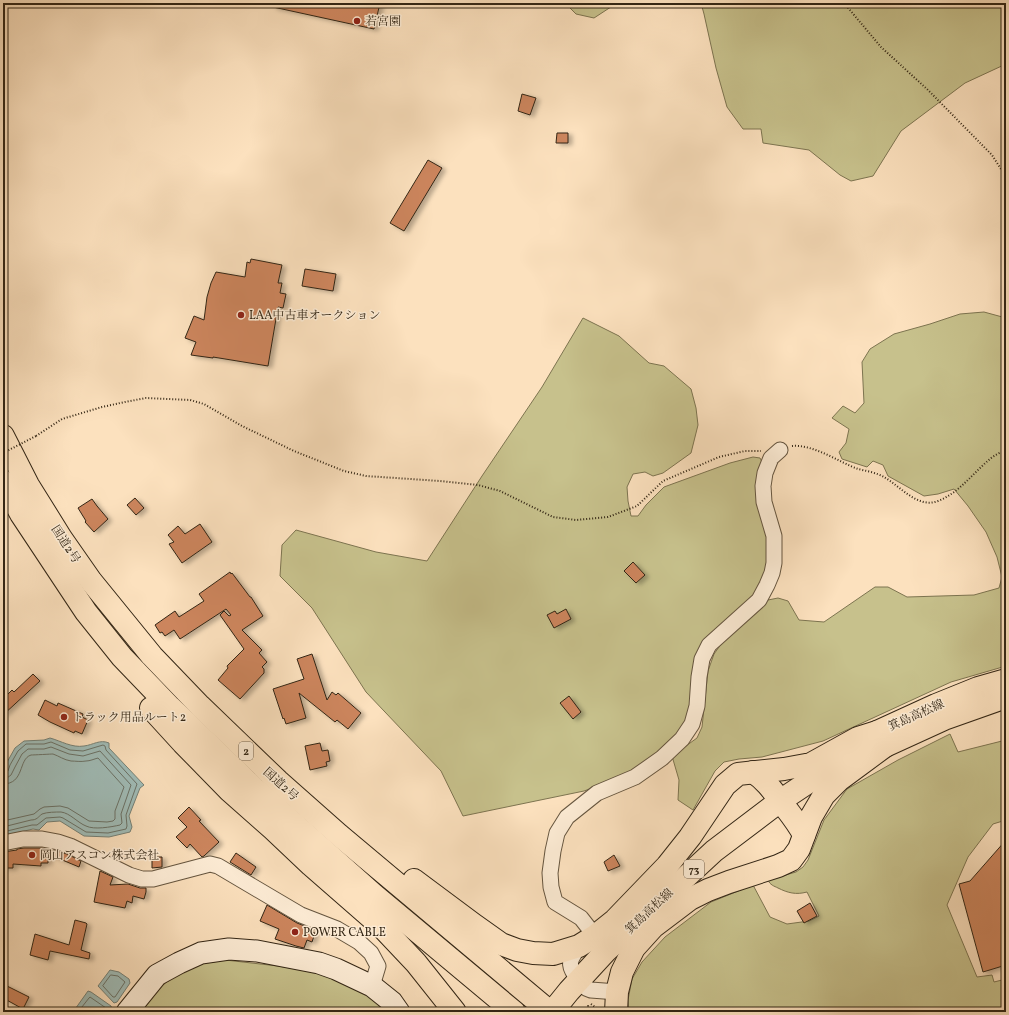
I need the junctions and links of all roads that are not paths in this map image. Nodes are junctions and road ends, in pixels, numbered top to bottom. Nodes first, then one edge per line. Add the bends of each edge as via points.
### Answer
1 (3, 436) edge
2 (780, 450) road end
3 (3, 481) edge
4 (86, 612) junction
5 (1006, 680) edge
6 (1006, 696) edge
7 (881, 739) junction
8 (753, 772) junction
9 (780, 800) junction
10 (339, 835) junction
11 (804, 835) junction
12 (3, 843) edge
13 (587, 941) junction
14 (577, 985) junction
15 (372, 986) junction
16 (616, 1002) edge
17 (128, 1012) edge
18 (399, 1012) edge
19 (455, 1012) edge
20 (514, 1012) edge
21 (551, 1012) edge

1 - 10 main road, 国道2号 / 2 via 28,485 91,581 152,656 239,744
2 - 13 street via 771,458 763,486 764,502 774,536 772,573 759,600 709,645 702,659 697,706 692,724 682,739 662,758 635,777 597,794 567,817 557,833 550,873 555,902 581,918
3 - 4 main road, 国道2号 / 2
4 - 19 main road via 102,647 124,678 183,743 230,791 382,927 416,963
4 - 20 main road, 国道2号 / 2 via 170,708 254,788 374,895
5 - 7 main road, 箕島高松線 / 73 via 936,705
6 - 7 main road, 箕島高松線 / 73
7 - 8 main road via 858,738 811,764
7 - 9 main road, 箕島高松線 / 73
7 - 11 main road via 824,795
8 - 9 main road via 762,778
8 - 13 main road via 738,774 725,785 667,866 615,920
9 - 11 main road
9 - 14 main road, 箕島高松線 / 73 via 714,851 605,952
10 - 13 main road via 411,877 501,944 533,953 553,954
10 - 21 main road, 国道2号 / 2
11 - 16 main road via 799,850 791,860 708,890 690,899 653,927 634,948 622,972
12 - 15 street via 23,839 58,842 142,879 153,879 210,864 218,866 301,915 338,929 359,942 371,953 378,966
13 - 14 street via 570,961 570,969
14 - 16 street
14 - 21 main road, 箕島高松線 / 73
15 - 17 street via 319,963 257,951 228,949 202,954 157,975
15 - 18 street via 392,1002

